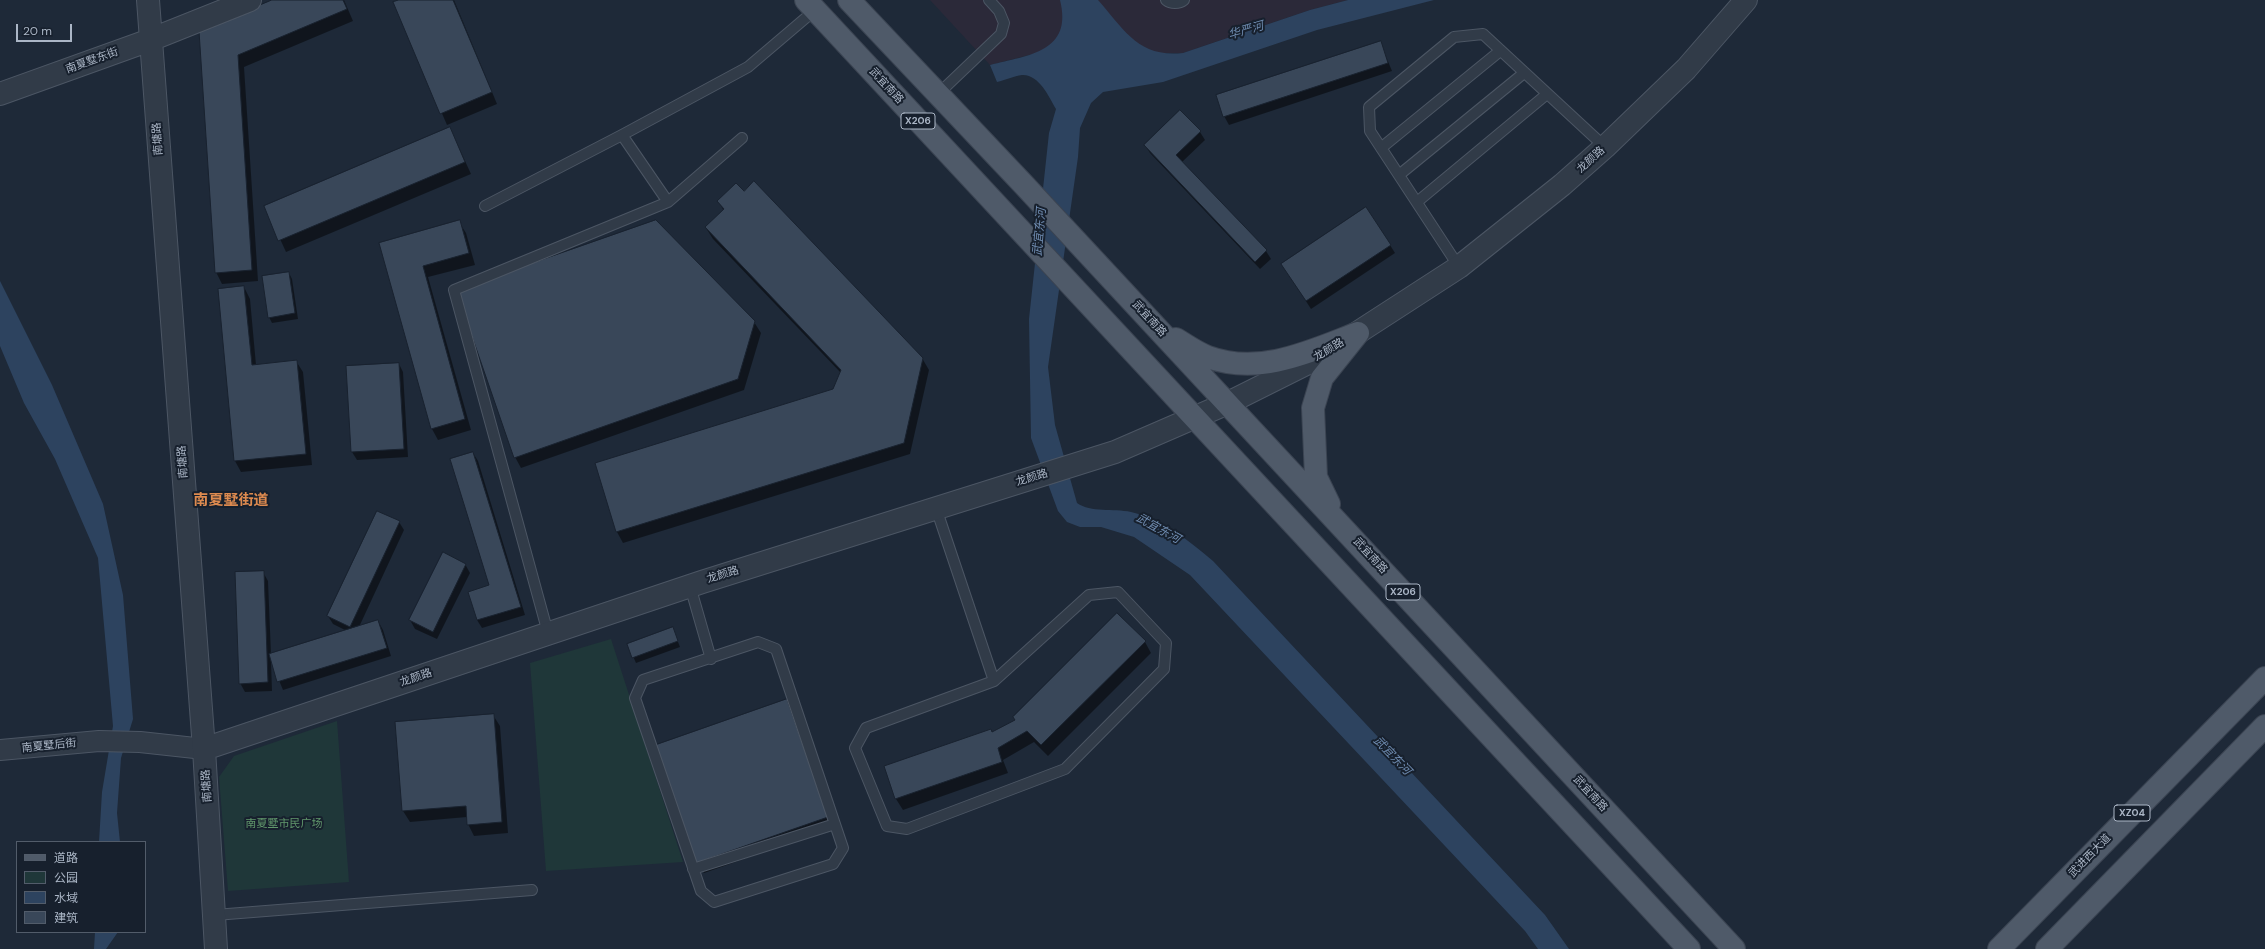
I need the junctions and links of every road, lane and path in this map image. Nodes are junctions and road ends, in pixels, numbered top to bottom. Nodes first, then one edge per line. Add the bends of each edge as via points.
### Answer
1 (148, 0) edge
2 (250, 0) edge
3 (849, 0) edge
4 (989, 0) edge
5 (1166, 0) edge
6 (1184, 0) edge
7 (1746, 0) edge
8 (811, 5) edge
9 (150, 40) junction
10 (1500, 50) junction
11 (1524, 73) junction
12 (0, 94) edge
13 (937, 94) junction
14 (1547, 94) junction
15 (622, 136) junction
16 (742, 138) dead end
17 (1605, 147) junction
18 (1381, 148) junction
19 (1399, 175) junction
20 (668, 202) junction
21 (1417, 202) junction
22 (485, 206) dead end
23 (1459, 267) junction
24 (1159, 330) junction
25 (1358, 333) junction
26 (1228, 403) junction
27 (1196, 418) junction
28 (936, 508) junction
29 (1339, 523) junction
30 (690, 586) junction
31 (548, 633) junction
32 (711, 659) junction
33 (2265, 678) edge
34 (994, 682) junction
35 (2265, 726) edge
36 (204, 749) junction
37 (0, 750) edge
38 (835, 824) junction
39 (693, 869) junction
40 (532, 890) dead end
41 (215, 915) junction
42 (216, 949) edge
43 (1689, 949) edge
44 (1734, 949) edge
45 (1999, 949) edge
46 (2047, 949) edge

1 - 9 street, 南塘路
2 - 9 street, 南夏墅东街
3 - 13 main road, X206
4 - 13 lane via 999,11 1004,23 1001,34
5 - 6 lane via 1169,3 1180,3
7 - 17 street, 龙颜路 via 1686,69
8 - 15 lane via 748,67
8 - 27 main road, 武宜南路 / X206
9 - 12 street, 南夏墅东街
9 - 36 street, 南塘路
10 - 11 lane
10 - 18 lane
10 - 18 lane via 1483,34 1454,37 1369,107 1370,130
11 - 14 lane
11 - 19 lane
13 - 24 main road, 武宜南路 / X206
14 - 17 lane
14 - 21 lane
15 - 20 lane
15 - 22 lane
16 - 20 lane
17 - 23 street, 龙颜路 via 1562,185
18 - 19 lane
19 - 21 lane
20 - 31 lane via 454,290
21 - 23 lane
23 - 25 street, 龙颜路
24 - 25 main road via 1208,357 1248,365 1295,358
24 - 26 main road, 武宜南路 / X206
25 - 26 street, 龙颜路 via 1320,357
25 - 29 main road via 1322,378 1313,408 1316,477
26 - 27 street, 龙颜路
26 - 29 main road, 武宜南路 / X206
27 - 28 street, 龙颜路 via 1115,452
27 - 43 main road, X206
28 - 30 street, 龙颜路
28 - 34 lane
29 - 44 main road, 武宜南路 / X206
30 - 31 street, 龙颜路
30 - 32 lane
31 - 36 street, 龙颜路
32 - 38 lane via 758,642 776,649
32 - 39 lane via 643,680 635,698
33 - 45 main road, 武进西大道 / XZ04
34 - 34 lane via 866,728 854,748 886,826 907,829 1065,769 1164,668 1166,643 1118,592 1089,596
35 - 46 main road, XZ04
36 - 37 street, 南夏墅后街 via 140,742 99,741
36 - 41 street, 南塘路
38 - 39 lane
38 - 39 lane via 843,848 833,864 714,902 701,891
40 - 41 lane
41 - 42 street, 南塘路

